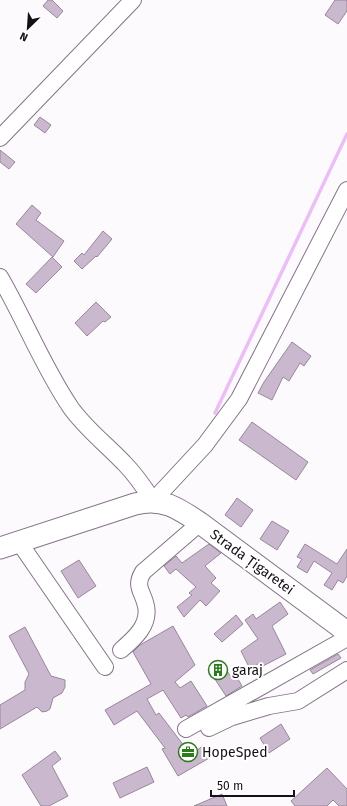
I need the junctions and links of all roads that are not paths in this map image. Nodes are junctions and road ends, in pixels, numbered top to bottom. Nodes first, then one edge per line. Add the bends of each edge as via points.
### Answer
1 (133, 0) edge
2 (0, 138) edge
3 (347, 190) edge
4 (0, 278) edge
5 (153, 501) junction
6 (200, 523) junction
7 (19, 542) junction
8 (0, 548) edge
9 (347, 632) edge
10 (347, 638) edge
11 (121, 650) dead end
12 (105, 667) dead end
13 (347, 670) edge

1 - 2 street
3 - 5 street via 240,399 205,445
4 - 5 street via 53,379 72,408 97,439 123,462
5 - 6 main road, Strada Țigaretei via 179,509
5 - 7 main road via 135,504
6 - 9 main road, Strada Țigaretei
6 - 11 street via 143,572 138,586 146,607 146,617 133,640
7 - 8 main road
7 - 12 street
10 - 13 street via 186,734 269,706 298,701

